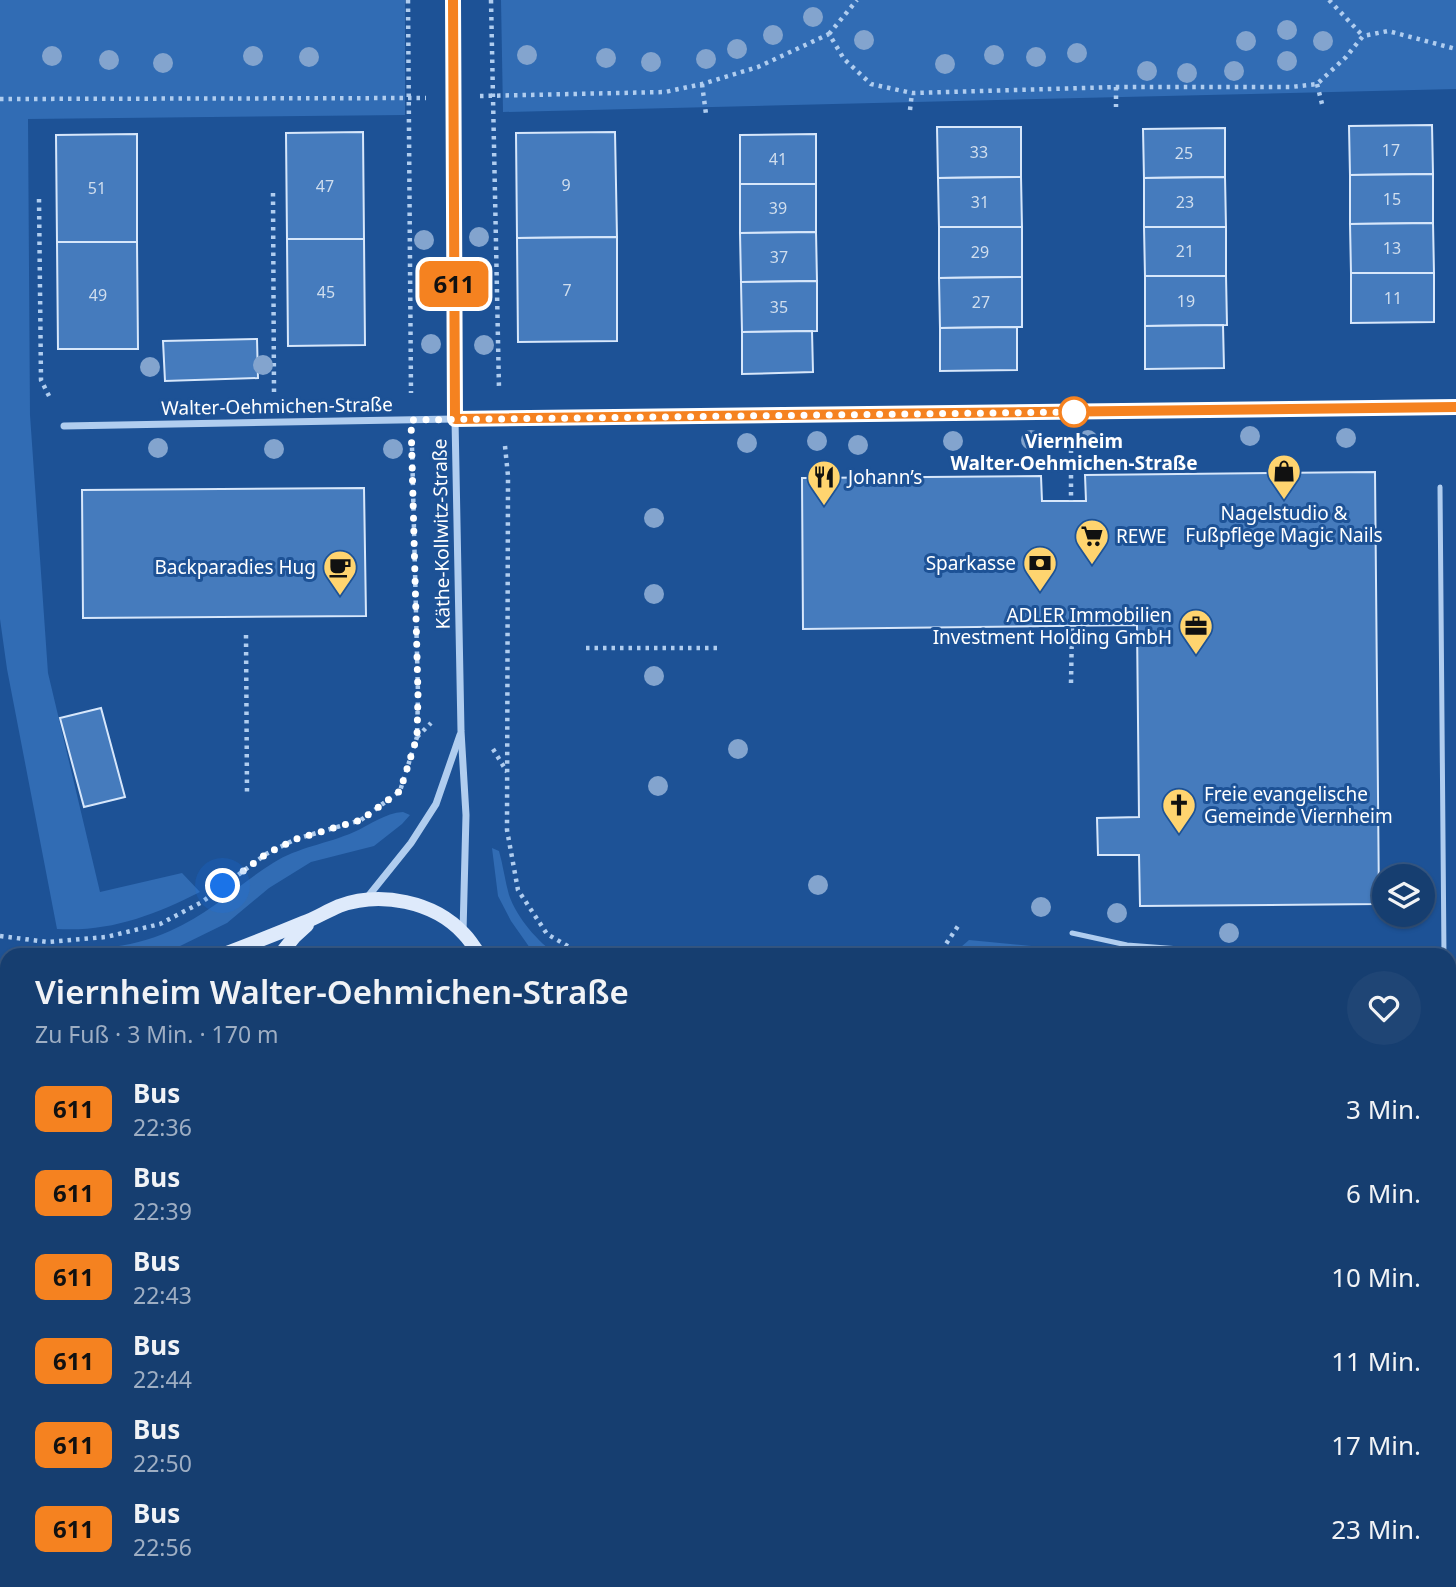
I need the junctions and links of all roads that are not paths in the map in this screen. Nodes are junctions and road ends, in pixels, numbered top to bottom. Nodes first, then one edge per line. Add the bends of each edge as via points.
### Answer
1 (453, 0) edge
2 (1456, 407) edge
3 (455, 419) junction
4 (64, 426) road end
5 (1440, 487) dead end
6 (461, 731) junction
7 (366, 900) junction
8 (317, 917) junction
9 (463, 933) junction
10 (1072, 933) dead end
11 (239, 948) edge
12 (285, 948) edge
13 (474, 948) edge
14 (1167, 948) edge
15 (1444, 948) edge

1 - 3 street, Käthe-Kollwitz-Straße
2 - 3 street, Walter-Oehmichen-Straße
3 - 4 street, Walter-Oehmichen-Straße
3 - 6 street, Käthe-Kollwitz-Straße
5 - 15 lane
6 - 7 street, Käthe-Kollwitz-Straße via 436,804
6 - 9 street, Käthe-Kollwitz-Straße via 466,815
7 - 8 main road
7 - 9 main road via 420,906
8 - 11 main road
8 - 12 main road
9 - 13 main road
10 - 14 lane

